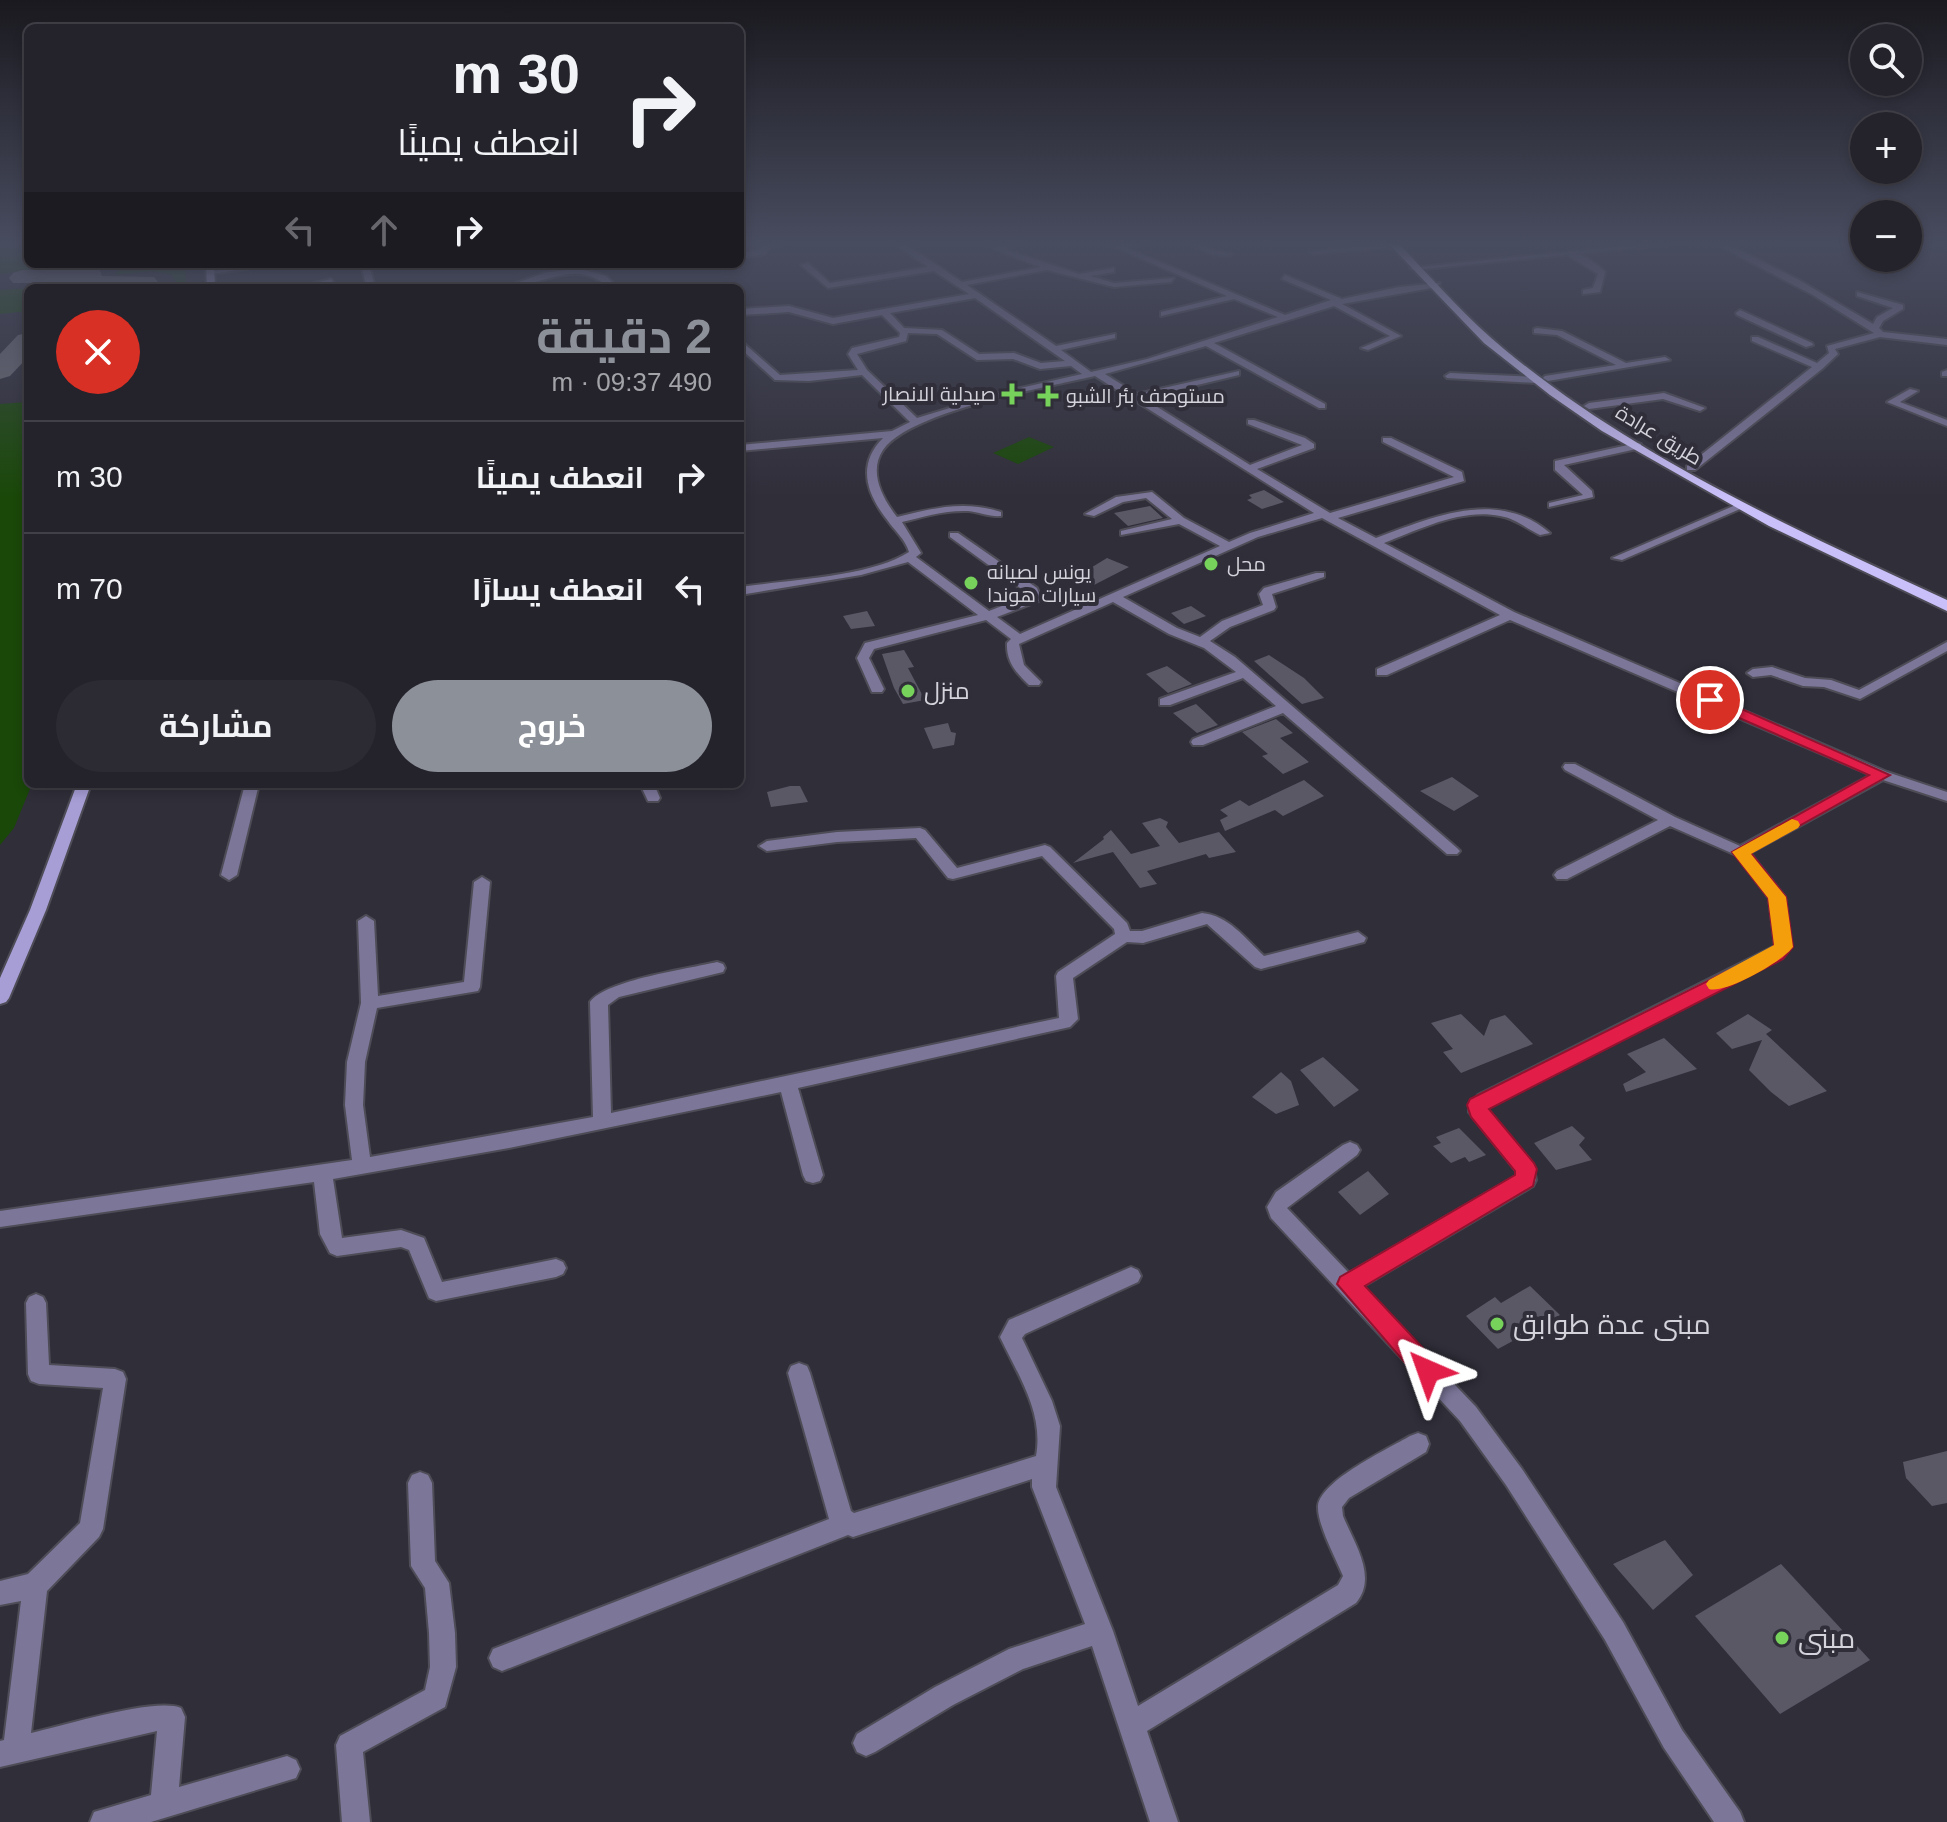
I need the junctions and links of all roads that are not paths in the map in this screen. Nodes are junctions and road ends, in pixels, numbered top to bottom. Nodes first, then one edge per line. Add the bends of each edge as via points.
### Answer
1 (898, 327) edge
2 (1023, 327) edge
3 (1251, 327) edge
4 (1381, 327) edge
5 (1482, 327) edge
6 (1770, 327) edge
7 (1870, 327) edge
8 (1878, 327) edge
9 (901, 330) junction
10 (1537, 331) dead end
11 (1877, 332) junction
12 (1112, 336) dead end
13 (1755, 339) dead end
14 (1947, 342) edge
15 (1207, 343) junction
16 (744, 345) edge
17 (1809, 345) junction
18 (1365, 348) dead end
19 (1830, 348) junction
20 (1054, 349) junction
21 (1778, 350) junction
22 (1665, 360) dead end
23 (1073, 363) junction
24 (1625, 366) junction
25 (1819, 367) junction
26 (864, 372) junction
27 (1236, 373) dead end
28 (1093, 375) junction
29 (1450, 376) dead end
30 (1542, 379) junction
31 (1913, 391) dead end
32 (1132, 398) junction
33 (1322, 406) dead end
34 (1589, 406) junction
35 (1700, 408) dead end
36 (1251, 422) dead end
37 (916, 423) junction
38 (1947, 423) edge
39 (894, 434) junction
40 (1387, 440) dead end
41 (1637, 446) junction
42 (744, 448) edge
43 (1691, 468) junction
44 (1248, 469) junction
45 (1553, 505) dead end
46 (1742, 506) junction
47 (997, 514) dead end
48 (1090, 514) dead end
49 (1326, 515) junction
50 (1180, 520) junction
51 (893, 521) junction
52 (1125, 533) dead end
53 (1544, 533) dead end
54 (954, 535) dead end
55 (1373, 543) junction
56 (1228, 546) junction
57 (1618, 558) dead end
58 (911, 559) junction
59 (1320, 575) dead end
60 (744, 590) edge
61 (1114, 597) junction
62 (1947, 597) edge
63 (1947, 606) edge
64 (1510, 615) junction
65 (987, 616) junction
66 (1019, 639) junction
67 (1201, 642) junction
68 (1947, 646) edge
69 (1382, 672) dead end
70 (1245, 673) junction
71 (1753, 673) dead end
72 (1034, 682) dead end
73 (877, 689) dead end
74 (1165, 702) dead end
75 (1284, 708) junction
76 (1198, 742) dead end
77 (1570, 767) dead end
78 (1882, 775) junction
79 (83, 788) edge
80 (251, 788) edge
81 (1947, 797) edge
82 (1670, 820) junction
83 (767, 846) dead end
84 (1452, 851) dead end
85 (1741, 852) junction
86 (229, 875) dead end
87 (1562, 875) dead end
88 (482, 882) dead end
89 (366, 921) dead end
90 (1124, 936) junction
91 (1358, 938) dead end
92 (717, 968) dead end
93 (0, 998) edge
94 (370, 1003) junction
95 (788, 1085) junction
96 (602, 1122) junction
97 (1350, 1150) dead end
98 (362, 1166) junction
99 (322, 1173) junction
100 (813, 1175) dead end
101 (0, 1219) edge
102 (556, 1268) dead end
103 (1131, 1276) dead end
104 (1348, 1284) junction
105 (36, 1303) dead end
106 (799, 1373) dead end
107 (1418, 1444) dead end
108 (1043, 1465) junction
109 (420, 1483) dead end
110 (846, 1524) junction
111 (35, 1585) junction
112 (0, 1593) edge
113 (1100, 1631) junction
114 (502, 1658) dead end
115 (1132, 1725) junction
116 (866, 1743) dead end
117 (8, 1752) edge
118 (287, 1769) dead end
119 (164, 1803) junction
120 (104, 1822) edge
121 (356, 1822) edge
122 (1164, 1822) edge
123 (1730, 1822) edge

1 - 9 street
2 - 20 street
3 - 15 street
4 - 18 street via 1397,336
5 - 30 main road, طريق عرادة
6 - 17 street
7 - 11 street
8 - 11 street
9 - 23 street via 939,332 977,357 1014,356 1040,366
9 - 26 street via 905,336 899,341 852,352
10 - 24 street via 1559,333
11 - 14 street
11 - 19 street
12 - 20 street
13 - 21 street
15 - 28 street
15 - 33 street
16 - 26 street via 778,378
17 - 19 street
17 - 21 street
19 - 25 street via 1834,354
20 - 23 street
21 - 25 street
22 - 24 street
23 - 28 street
24 - 30 street
25 - 43 street
26 - 37 street
27 - 32 street
28 - 32 street
28 - 37 street via 985,400
29 - 30 street
30 - 34 main road, طريق عرادة
30 - 41 main road, طريق عرادة
31 - 38 street via 1892,402
32 - 44 street
34 - 35 street via 1664,396
34 - 43 main road, طريق عرادة
36 - 44 street via 1310,446
37 - 39 street
39 - 42 street
39 - 51 street via 879,446 871,470 877,497
40 - 49 street via 1460,479
41 - 45 street via 1559,463 1588,497
41 - 46 main road, طريق عرادة
43 - 62 main road, طريق عرادة
44 - 49 street
46 - 57 street
46 - 63 main road, طريق عرادة
47 - 51 street via 960,508
48 - 50 street via 1144,494
49 - 55 street
49 - 56 street
50 - 52 street
50 - 56 street
51 - 58 street via 913,546
53 - 55 street via 1508,514 1484,511
54 - 65 street via 1033,591 1030,602
55 - 64 street
56 - 61 street
58 - 60 street
58 - 65 street
59 - 67 street via 1268,591 1270,607 1226,624
61 - 66 street
61 - 67 street
64 - 69 street
64 - 78 street
65 - 66 street
65 - 73 street via 869,646 863,658
66 - 72 street via 1012,648 1017,666
67 - 70 street
68 - 71 street via 1860,695 1772,671
70 - 74 street
70 - 75 street
75 - 76 street
75 - 84 street
77 - 82 street
78 - 81 street
78 - 85 street
79 - 93 main road
80 - 86 street
82 - 85 street
82 - 87 street
83 - 90 street via 920,833 953,874 1045,850
85 - 104 street via 1777,897 1783,947 1484,1100 1478,1112 1526,1169 1526,1180
88 - 94 street via 472,987
89 - 94 street
90 - 91 street via 1143,937 1211,919 1266,963
90 - 95 street via 1064,976 1069,1019 1064,1023
92 - 96 street via 614,992 599,1002
94 - 98 street via 356,1062 354,1105
95 - 96 street
95 - 100 street
96 - 98 street
97 - 104 street via 1277,1207
98 - 99 street
99 - 101 street
99 - 102 street via 330,1234 337,1247 411,1240 436,1292
103 - 108 street via 1012,1331 1051,1436
104 - 123 street via 1468,1414 1514,1477 1614,1631 1673,1739
105 - 111 street via 39,1374 115,1379 91,1529
106 - 110 street
107 - 115 street via 1341,1490 1330,1504 1355,1576 1347,1594
108 - 110 street
108 - 113 street via 1055,1521
109 - 121 street via 423,1566 437,1583 443,1667 436,1698 349,1745
110 - 114 street
111 - 112 street
111 - 117 street
113 - 115 street
113 - 116 street via 1018,1658
115 - 122 street
117 - 119 street via 172,1717
118 - 119 street
119 - 120 street

